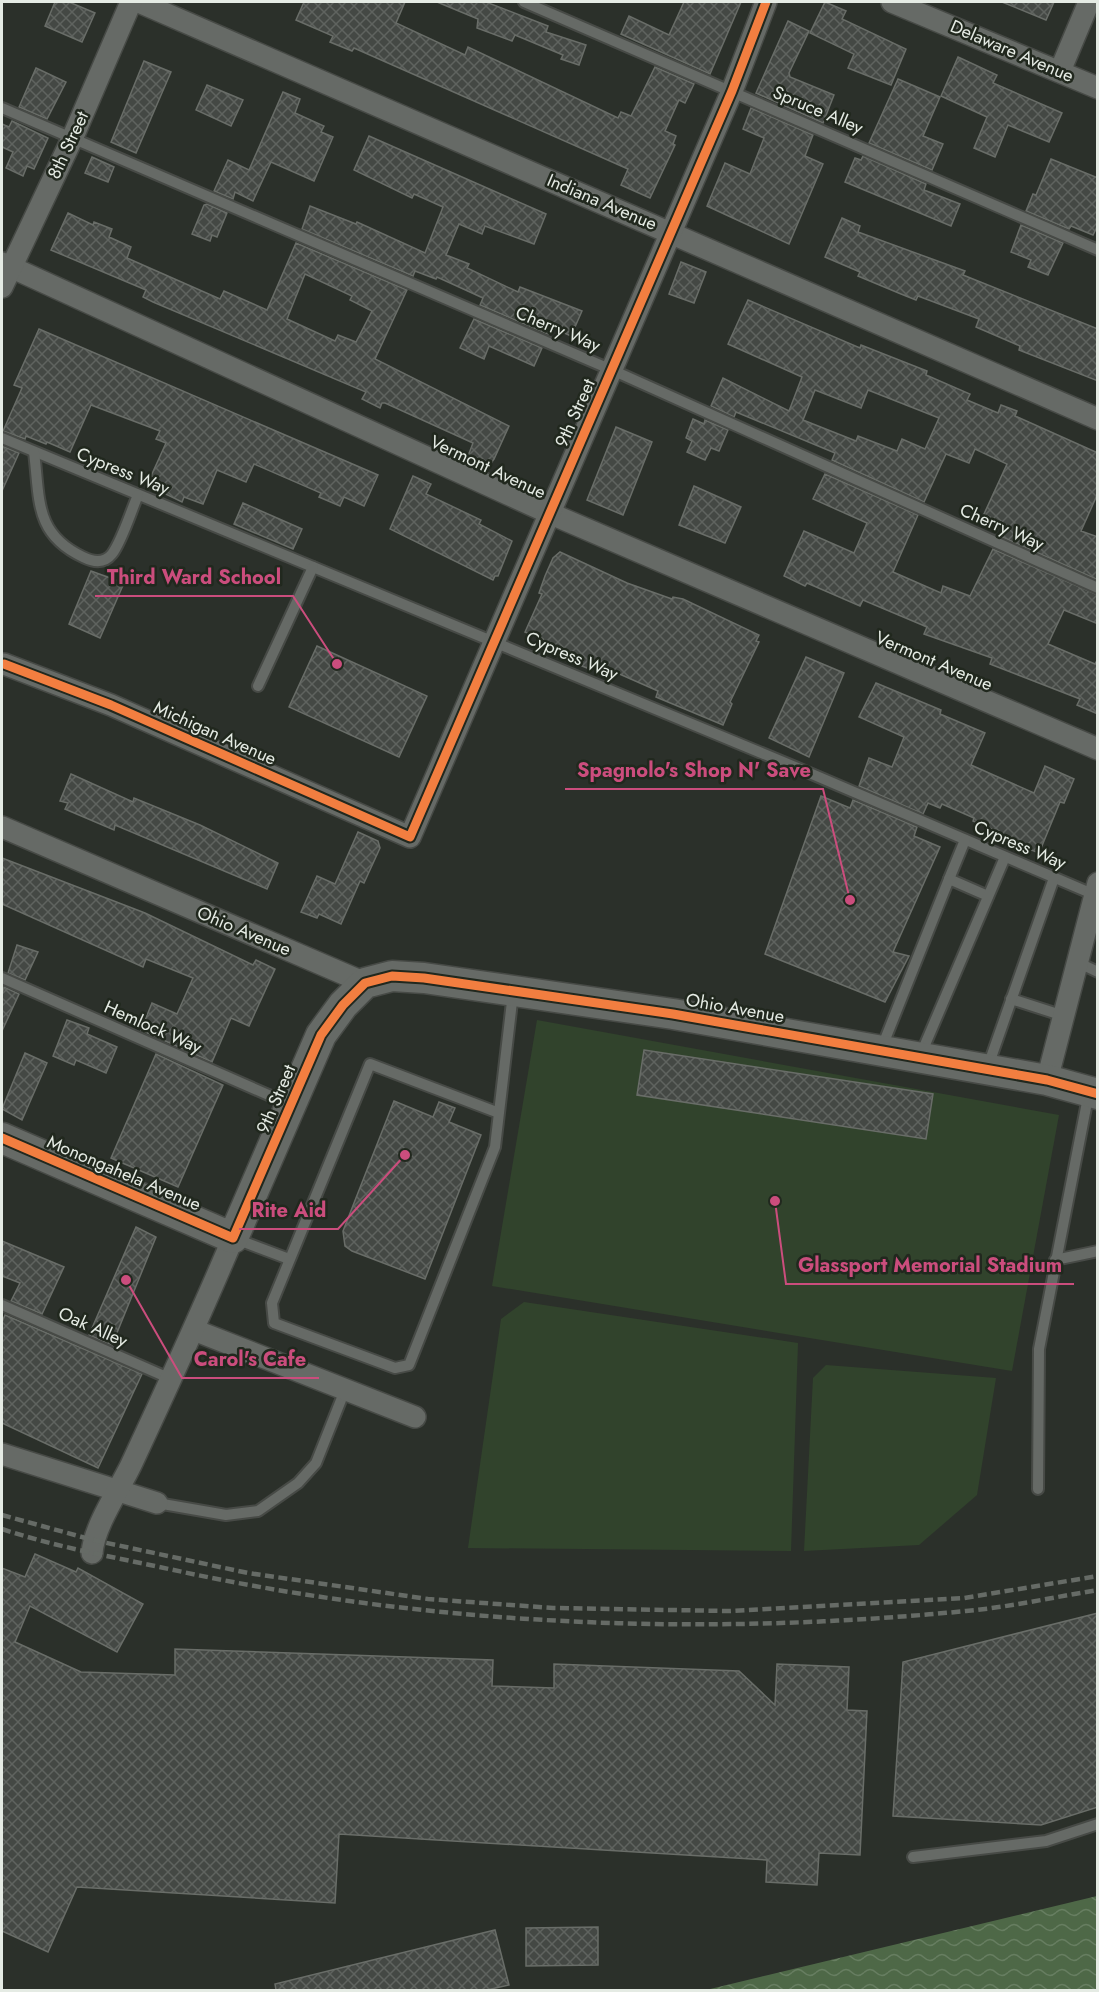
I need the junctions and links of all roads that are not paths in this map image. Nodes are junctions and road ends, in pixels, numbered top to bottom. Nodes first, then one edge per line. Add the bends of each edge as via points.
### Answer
1 (131, 2) edge
2 (139, 2) edge
3 (524, 2) edge
4 (766, 2) edge
5 (892, 2) edge
6 (1089, 2) edge
7 (1060, 71) junction
8 (1098, 88) edge
9 (732, 91) junction
10 (2, 108) edge
11 (72, 139) junction
12 (669, 231) junction
13 (1098, 249) edge
14 (6, 265) edge
15 (2, 287) edge
16 (612, 370) junction
17 (1098, 418) edge
18 (2, 438) edge
19 (34, 452) junction
20 (138, 495) junction
21 (549, 513) junction
22 (313, 567) junction
23 (1098, 588) edge
24 (493, 641) junction
25 (4, 664) dead end
26 (258, 686) dead end
27 (1098, 750) edge
28 (2, 827) edge
29 (410, 837) joint
30 (965, 840) junction
31 (1005, 857) junction
32 (1054, 878) junction
33 (949, 879) junction
34 (1096, 889) edge
35 (988, 896) junction
36 (1077, 962) junction
37 (1098, 972) edge
38 (2, 978) edge
39 (365, 983) junction
40 (513, 991) junction
41 (1011, 999) junction
42 (1064, 1016) junction
43 (881, 1050) junction
44 (920, 1057) junction
45 (987, 1069) junction
46 (1047, 1080) junction
47 (1093, 1092) edge
48 (292, 1106) junction
49 (499, 1113) junction
50 (2, 1138) edge
51 (233, 1238) junction
52 (1098, 1251) edge
53 (289, 1259) junction
54 (1054, 1260) junction
55 (2, 1305) edge
56 (194, 1330) junction
57 (171, 1379) junction
58 (345, 1390) junction
59 (415, 1417) dead end
60 (2, 1454) edge
61 (1038, 1489) dead end
62 (119, 1491) junction
63 (158, 1503) joint
64 (92, 1553) dead end
65 (1098, 1824) edge
66 (913, 1857) dead end

1 - 11 street, 8th Street
2 - 12 street, Indiana Avenue
3 - 9 lane, Spruce Alley
4 - 9 street, 9th Street
5 - 7 street, Delaware Avenue
6 - 7 street
7 - 8 street, Delaware Avenue
9 - 12 street, 9th Street
9 - 13 lane, Spruce Alley
10 - 11 lane, Cherry Way
11 - 14 street, 8th Street
11 - 16 lane, Cherry Way
12 - 16 street, 9th Street
12 - 17 street, Indiana Avenue
14 - 15 street, 8th Street
14 - 21 street, Vermont Avenue
16 - 21 street, 9th Street
16 - 23 lane, Cherry Way
18 - 19 lane, Cypress Way
19 - 20 lane, Cypress Way
19 - 20 lane via 42,512 51,536 91,561 102,561 112,554
20 - 22 lane, Cypress Way
21 - 24 street, 9th Street
21 - 27 street, Vermont Avenue
22 - 24 lane, Cypress Way
22 - 26 lane
24 - 29 street, 9th Street
24 - 30 lane, Cypress Way
25 - 29 street, Michigan Avenue via 111,705
28 - 39 street, Ohio Avenue
30 - 31 lane, Cypress Way
30 - 33 lane
31 - 32 lane, Cypress Way
31 - 35 lane
32 - 34 lane, Cypress Way
32 - 41 lane
33 - 35 lane
33 - 43 lane
34 - 36 street
35 - 44 lane
36 - 37 lane
36 - 42 street
38 - 48 lane, Hemlock Way
39 - 40 main road, Ohio Avenue via 392,976
39 - 48 main road, 9th Street via 321,1035
40 - 43 main road, Ohio Avenue
40 - 49 lane
41 - 42 lane
41 - 45 lane
42 - 46 street
43 - 44 main road, Ohio Avenue
44 - 45 main road, Ohio Avenue
45 - 46 main road, Ohio Avenue
46 - 47 main road, Ohio Avenue
47 - 54 lane
48 - 51 main road, 9th Street
49 - 53 lane via 370,1064
49 - 53 lane via 495,1147 409,1365 395,1368 274,1323 272,1303
50 - 51 main road, Monongahela Avenue
51 - 53 lane
51 - 56 street, 9th Street
52 - 54 lane
54 - 61 lane via 1039,1349
55 - 57 lane, Oak Alley
56 - 57 street, 9th Street
56 - 58 street
57 - 62 street, 9th Street
58 - 59 street
58 - 63 lane via 316,1463 298,1484 258,1511 226,1515
60 - 62 street
62 - 63 street
62 - 64 street, 9th Street via 93,1540
65 - 66 lane via 1046,1841

